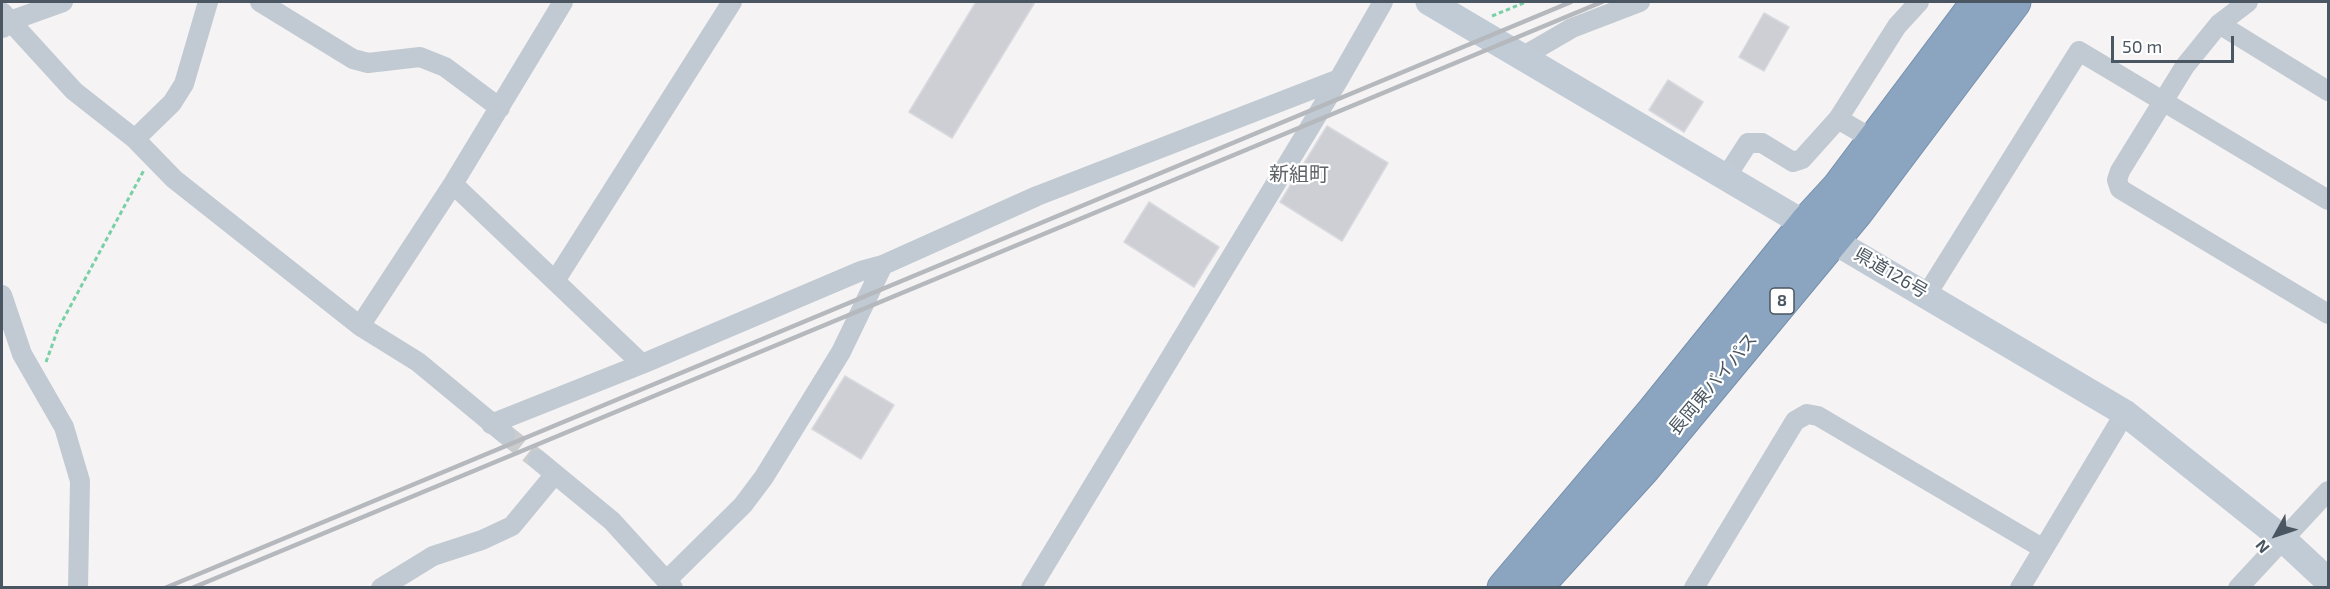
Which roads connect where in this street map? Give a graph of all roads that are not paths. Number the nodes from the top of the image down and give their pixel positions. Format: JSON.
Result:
{"nodes":[{"id":1,"x":63,"y":2,"type":"edge"},
{"id":2,"x":208,"y":2,"type":"edge"},
{"id":3,"x":260,"y":2,"type":"edge"},
{"id":4,"x":563,"y":2,"type":"edge"},
{"id":5,"x":730,"y":2,"type":"edge"},
{"id":6,"x":1383,"y":2,"type":"edge"},
{"id":7,"x":1429,"y":2,"type":"edge"},
{"id":8,"x":1640,"y":2,"type":"edge"},
{"id":9,"x":1919,"y":2,"type":"edge"},
{"id":10,"x":1978,"y":2,"type":"edge"},
{"id":11,"x":2013,"y":2,"type":"edge"},
{"id":12,"x":2248,"y":2,"type":"edge"},
{"id":13,"x":4,"y":21,"type":"edge"},
{"id":14,"x":2219,"y":24,"type":"junction"},
{"id":15,"x":1522,"y":57,"type":"junction"},
{"id":16,"x":1339,"y":79,"type":"junction"},
{"id":17,"x":2328,"y":91,"type":"edge"},
{"id":18,"x":2161,"y":102,"type":"junction"},
{"id":19,"x":500,"y":108,"type":"junction"},
{"id":20,"x":1838,"y":119,"type":"junction"},
{"id":21,"x":135,"y":139,"type":"junction"},
{"id":22,"x":1874,"y":140,"type":"junction"},
{"id":23,"x":1726,"y":177,"type":"junction"},
{"id":24,"x":453,"y":184,"type":"junction"},
{"id":25,"x":2328,"y":200,"type":"edge"},
{"id":26,"x":1820,"y":231,"type":"junction"},
{"id":27,"x":883,"y":265,"type":"junction"},
{"id":28,"x":555,"y":281,"type":"junction"},
{"id":29,"x":1927,"y":294,"type":"junction"},
{"id":30,"x":2,"y":295,"type":"edge"},
{"id":31,"x":2328,"y":314,"type":"edge"},
{"id":32,"x":360,"y":326,"type":"junction"},
{"id":33,"x":642,"y":364,"type":"junction"},
{"id":34,"x":2125,"y":413,"type":"junction"},
{"id":35,"x":538,"y":460,"type":"tunnel mouth"},
{"id":36,"x":555,"y":474,"type":"junction"},
{"id":37,"x":2328,"y":491,"type":"edge"},
{"id":38,"x":2283,"y":539,"type":"junction"},
{"id":39,"x":2042,"y":548,"type":"junction"},
{"id":40,"x":2328,"y":581,"type":"edge"},
{"id":41,"x":670,"y":584,"type":"edge"},
{"id":42,"x":78,"y":588,"type":"edge"},
{"id":43,"x":381,"y":588,"type":"edge"},
{"id":44,"x":1031,"y":588,"type":"edge"},
{"id":45,"x":1504,"y":588,"type":"edge"},
{"id":46,"x":1535,"y":588,"type":"edge"},
{"id":47,"x":1694,"y":588,"type":"edge"},
{"id":48,"x":2020,"y":588,"type":"edge"},
{"id":49,"x":2238,"y":588,"type":"edge"}],
"edges":[{"from":1,"to":13,"type":"street"},
{"from":2,"to":21,"type":"street"},
{"from":3,"to":19,"type":"street"},
{"from":4,"to":19,"type":"street"},
{"from":5,"to":28,"type":"street"},
{"from":6,"to":16,"type":"street"},
{"from":7,"to":15,"type":"main road","name":"県道126号"},
{"from":8,"to":15,"type":"street"},
{"from":9,"to":20,"type":"street"},
{"from":10,"to":22,"type":"highway","name":"長岡東バイパス","number":"8"},
{"from":11,"to":26,"type":"highway","name":"長岡東バイパス","number":"8"},
{"from":12,"to":14,"type":"street"},
{"from":13,"to":21,"type":"street"},
{"from":14,"to":17,"type":"street"},
{"from":14,"to":18,"type":"street"},
{"from":15,"to":23,"type":"main road","name":"県道126号"},
{"from":16,"to":27,"type":"street"},
{"from":16,"to":44,"type":"street"},
{"from":18,"to":25,"type":"street"},
{"from":18,"to":29,"type":"street"},
{"from":18,"to":31,"type":"street"},
{"from":19,"to":24,"type":"street"},
{"from":20,"to":22,"type":"street"},
{"from":20,"to":23,"type":"street"},
{"from":21,"to":32,"type":"street"},
{"from":22,"to":26,"type":"highway","name":"長岡東バイパス","number":"8"},
{"from":23,"to":26,"type":"main road","name":"県道126号"},
{"from":24,"to":28,"type":"street"},
{"from":24,"to":32,"type":"street"},
{"from":26,"to":29,"type":"main road","name":"県道126号"},
{"from":26,"to":45,"type":"highway","name":"長岡東バイパス","number":"8"},
{"from":26,"to":46,"type":"highway","name":"長岡東バイパス","number":"8"},
{"from":27,"to":33,"type":"street"},
{"from":27,"to":41,"type":"street"},
{"from":28,"to":33,"type":"street"},
{"from":29,"to":34,"type":"main road","name":"県道126号"},
{"from":30,"to":42,"type":"street"},
{"from":32,"to":33,"type":"street"},
{"from":34,"to":38,"type":"main road","name":"県道126号"},
{"from":34,"to":39,"type":"street"},
{"from":35,"to":36,"type":"street"},
{"from":36,"to":41,"type":"street"},
{"from":36,"to":43,"type":"street"},
{"from":37,"to":38,"type":"street"},
{"from":38,"to":40,"type":"main road","name":"県道126号"},
{"from":38,"to":49,"type":"street"},
{"from":39,"to":47,"type":"street"},
{"from":39,"to":48,"type":"street"}]}
